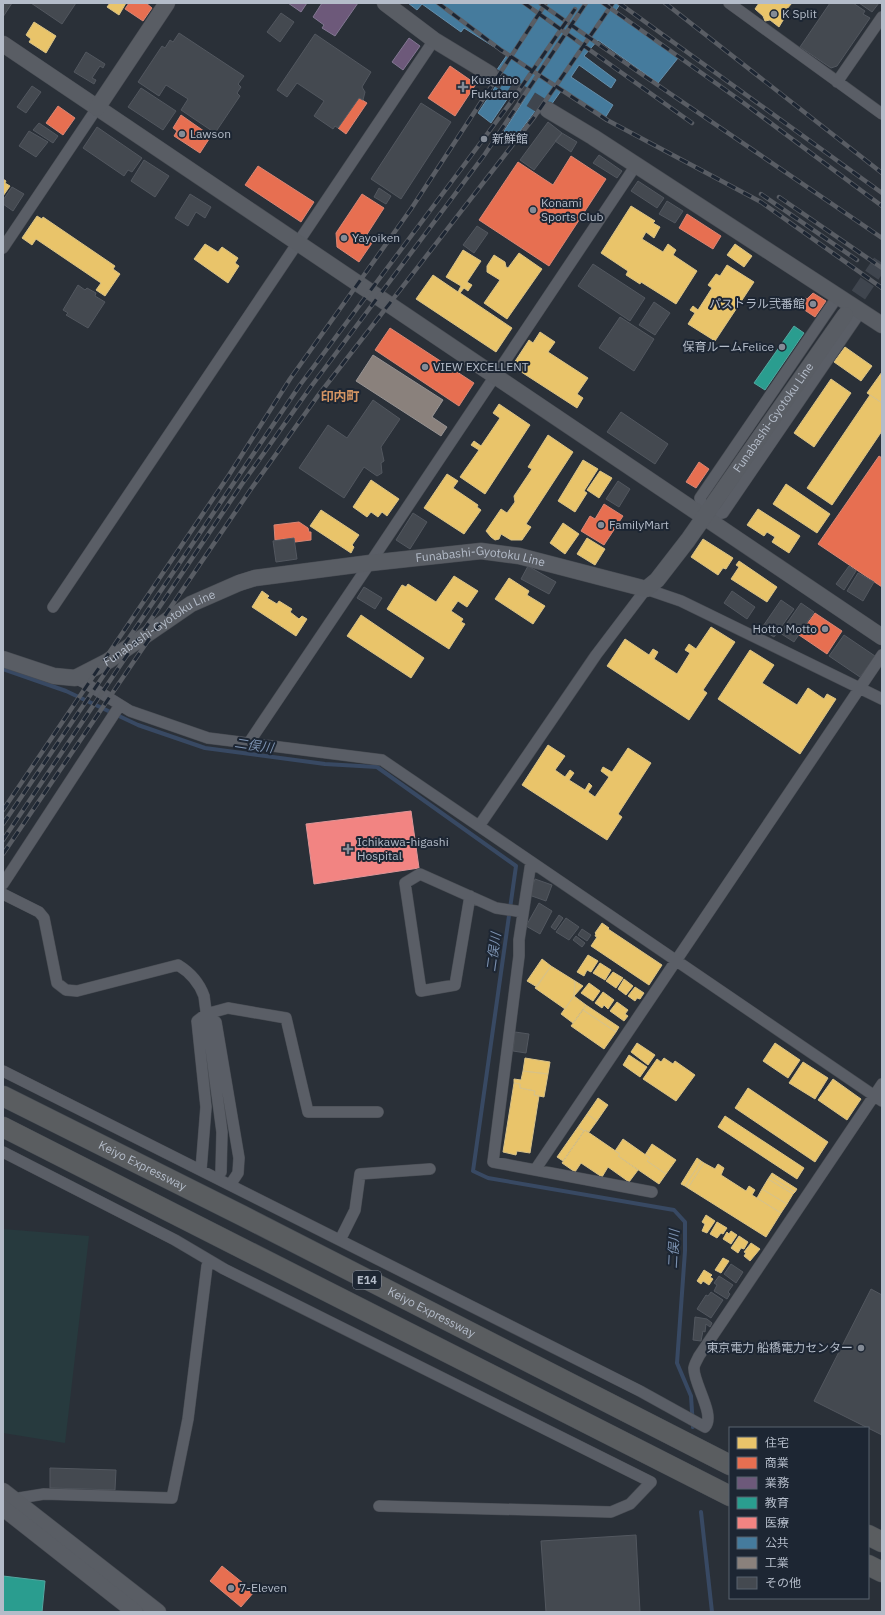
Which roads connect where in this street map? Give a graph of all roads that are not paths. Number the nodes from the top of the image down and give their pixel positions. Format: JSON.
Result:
{"nodes":[{"id":1,"x":168,"y":3,"type":"edge"},
{"id":2,"x":384,"y":3,"type":"edge"},
{"id":3,"x":729,"y":3,"type":"edge"},
{"id":4,"x":743,"y":7,"type":"edge"},
{"id":5,"x":882,"y":17,"type":"edge"},
{"id":6,"x":434,"y":40,"type":"junction"},
{"id":7,"x":3,"y":44,"type":"edge"},
{"id":8,"x":490,"y":74,"type":"tunnel mouth"},
{"id":9,"x":837,"y":82,"type":"junction"},
{"id":10,"x":97,"y":108,"type":"junction"},
{"id":11,"x":548,"y":110,"type":"tunnel mouth"},
{"id":12,"x":882,"y":114,"type":"edge"},
{"id":13,"x":636,"y":165,"type":"junction"},
{"id":14,"x":297,"y":244,"type":"junction"},
{"id":15,"x":3,"y":248,"type":"edge"},
{"id":16,"x":838,"y":296,"type":"junction"},
{"id":17,"x":861,"y":311,"type":"junction"},
{"id":18,"x":845,"y":315,"type":"tunnel mouth"},
{"id":19,"x":882,"y":325,"type":"edge"},
{"id":20,"x":494,"y":376,"type":"junction"},
{"id":21,"x":705,"y":517,"type":"junction"},
{"id":22,"x":370,"y":563,"type":"junction"},
{"id":23,"x":646,"y":589,"type":"junction"},
{"id":24,"x":53,"y":607,"type":"dead end"},
{"id":25,"x":882,"y":637,"type":"edge"},
{"id":26,"x":882,"y":655,"type":"edge"},
{"id":27,"x":3,"y":658,"type":"edge"},
{"id":28,"x":75,"y":678,"type":"junction"},
{"id":29,"x":860,"y":689,"type":"junction"},
{"id":30,"x":882,"y":699,"type":"edge"},
{"id":31,"x":120,"y":705,"type":"junction"},
{"id":32,"x":248,"y":744,"type":"junction"},
{"id":33,"x":479,"y":826,"type":"junction"},
{"id":34,"x":531,"y":862,"type":"junction"},
{"id":35,"x":3,"y":884,"type":"edge"},
{"id":36,"x":3,"y":894,"type":"edge"},
{"id":37,"x":470,"y":896,"type":"junction"},
{"id":38,"x":523,"y":912,"type":"junction"},
{"id":39,"x":677,"y":961,"type":"junction"},
{"id":40,"x":206,"y":1014,"type":"junction"},
{"id":41,"x":3,"y":1071,"type":"edge"},
{"id":42,"x":882,"y":1084,"type":"edge"},
{"id":43,"x":3,"y":1096,"type":"edge"},
{"id":44,"x":878,"y":1098,"type":"edge"},
{"id":45,"x":378,"y":1112,"type":"dead end"},
{"id":46,"x":3,"y":1127,"type":"edge"},
{"id":47,"x":3,"y":1152,"type":"edge"},
{"id":48,"x":430,"y":1169,"type":"dead end"},
{"id":49,"x":200,"y":1170,"type":"junction"},
{"id":50,"x":535,"y":1170,"type":"junction"},
{"id":51,"x":221,"y":1172,"type":"dead end"},
{"id":52,"x":230,"y":1185,"type":"junction"},
{"id":53,"x":652,"y":1192,"type":"dead end"},
{"id":54,"x":340,"y":1240,"type":"junction"},
{"id":55,"x":207,"y":1266,"type":"dead end"},
{"id":56,"x":729,"y":1464,"type":"edge"},
{"id":57,"x":729,"y":1495,"type":"edge"},
{"id":58,"x":6,"y":1502,"type":"edge"},
{"id":59,"x":379,"y":1506,"type":"dead end"},
{"id":60,"x":869,"y":1536,"type":"edge"},
{"id":61,"x":882,"y":1542,"type":"edge"},
{"id":62,"x":869,"y":1566,"type":"edge"},
{"id":63,"x":882,"y":1572,"type":"edge"},
{"id":64,"x":135,"y":1612,"type":"edge"},
{"id":65,"x":158,"y":1612,"type":"edge"}],
"edges":[{"from":1,"to":10,"type":"street"},
{"from":2,"to":6,"type":"street"},
{"from":3,"to":4,"type":"street"},
{"from":4,"to":9,"type":"street"},
{"from":5,"to":9,"type":"street"},
{"from":6,"to":8,"type":"street"},
{"from":6,"to":14,"type":"street"},
{"from":7,"to":10,"type":"street"},
{"from":9,"to":12,"type":"street"},
{"from":10,"to":14,"type":"street"},
{"from":10,"to":15,"type":"street"},
{"from":11,"to":13,"type":"street"},
{"from":13,"to":16,"type":"street"},
{"from":13,"to":20,"type":"street"},
{"from":14,"to":20,"type":"street"},
{"from":14,"to":24,"type":"street"},
{"from":16,"to":17,"type":"street"},
{"from":16,"to":21,"type":"street"},
{"from":17,"to":19,"type":"street"},
{"from":17,"to":21,"type":"street"},
{"from":18,"to":21,"type":"street","name":"Funabashi-Gyotoku Line"},
{"from":20,"to":21,"type":"street"},
{"from":20,"to":22,"type":"street"},
{"from":21,"to":23,"type":"street","name":"Funabashi-Gyotoku Line"},
{"from":21,"to":25,"type":"street"},
{"from":22,"to":23,"type":"street","name":"Funabashi-Gyotoku Line"},
{"from":22,"to":28,"type":"street","name":"Funabashi-Gyotoku Line"},
{"from":22,"to":32,"type":"street"},
{"from":23,"to":29,"type":"street"},
{"from":23,"to":33,"type":"street"},
{"from":26,"to":29,"type":"street"},
{"from":27,"to":28,"type":"street"},
{"from":28,"to":31,"type":"street"},
{"from":29,"to":30,"type":"street"},
{"from":29,"to":39,"type":"street"},
{"from":31,"to":32,"type":"street"},
{"from":31,"to":35,"type":"street"},
{"from":32,"to":33,"type":"street"},
{"from":33,"to":34,"type":"street"},
{"from":34,"to":38,"type":"street"},
{"from":34,"to":39,"type":"street"},
{"from":36,"to":40,"type":"street"},
{"from":37,"to":37,"type":"street"},
{"from":37,"to":38,"type":"street"},
{"from":38,"to":50,"type":"street"},
{"from":39,"to":44,"type":"street"},
{"from":39,"to":50,"type":"street"},
{"from":40,"to":45,"type":"street"},
{"from":40,"to":49,"type":"street"},
{"from":40,"to":51,"type":"street"},
{"from":40,"to":52,"type":"street"},
{"from":41,"to":49,"type":"street"},
{"from":42,"to":44,"type":"street"},
{"from":43,"to":56,"type":"highway","name":"Keiyo Expressway","number":"E14"},
{"from":44,"to":54,"type":"street"},
{"from":46,"to":57,"type":"highway","number":"E14"},
{"from":47,"to":59,"type":"street"},
{"from":48,"to":54,"type":"street"},
{"from":49,"to":52,"type":"street"},
{"from":50,"to":53,"type":"street"},
{"from":52,"to":54,"type":"street"},
{"from":55,"to":58,"type":"street"},
{"from":58,"to":64,"type":"street"},
{"from":58,"to":65,"type":"street"},
{"from":60,"to":61,"type":"highway"},
{"from":62,"to":63,"type":"highway"}]}
